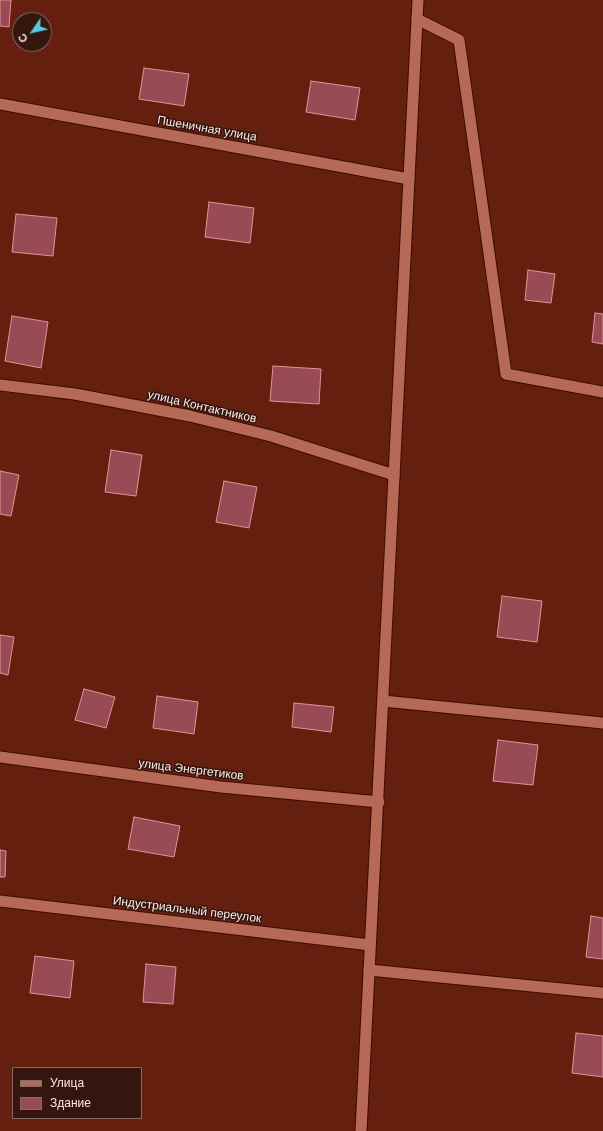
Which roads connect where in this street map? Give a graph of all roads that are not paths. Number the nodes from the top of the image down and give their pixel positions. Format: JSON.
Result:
{"nodes":[{"id":1,"x":418,"y":0,"type":"edge"},
{"id":2,"x":417,"y":19,"type":"junction"},
{"id":3,"x":0,"y":104,"type":"edge"},
{"id":4,"x":409,"y":179,"type":"junction"},
{"id":5,"x":0,"y":385,"type":"edge"},
{"id":6,"x":603,"y":392,"type":"edge"},
{"id":7,"x":394,"y":475,"type":"junction"},
{"id":8,"x":384,"y":701,"type":"junction"},
{"id":9,"x":603,"y":723,"type":"edge"},
{"id":10,"x":0,"y":756,"type":"edge"},
{"id":11,"x":379,"y":802,"type":"junction"},
{"id":12,"x":0,"y":901,"type":"edge"},
{"id":13,"x":370,"y":945,"type":"junction"},
{"id":14,"x":369,"y":970,"type":"junction"},
{"id":15,"x":603,"y":993,"type":"edge"},
{"id":16,"x":361,"y":1131,"type":"edge"}],
"edges":[{"from":1,"to":2,"type":"street"},
{"from":2,"to":4,"type":"street"},
{"from":2,"to":6,"type":"street"},
{"from":3,"to":4,"type":"street","name":"Пшеничная улица"},
{"from":4,"to":7,"type":"street"},
{"from":5,"to":7,"type":"street","name":"улица Контактников"},
{"from":7,"to":8,"type":"street"},
{"from":8,"to":9,"type":"street"},
{"from":8,"to":11,"type":"street"},
{"from":10,"to":11,"type":"street","name":"улица Энергетиков"},
{"from":11,"to":13,"type":"street"},
{"from":12,"to":13,"type":"street","name":"Индустриальный переулок"},
{"from":13,"to":14,"type":"street"},
{"from":14,"to":15,"type":"street"},
{"from":14,"to":16,"type":"street"}]}
